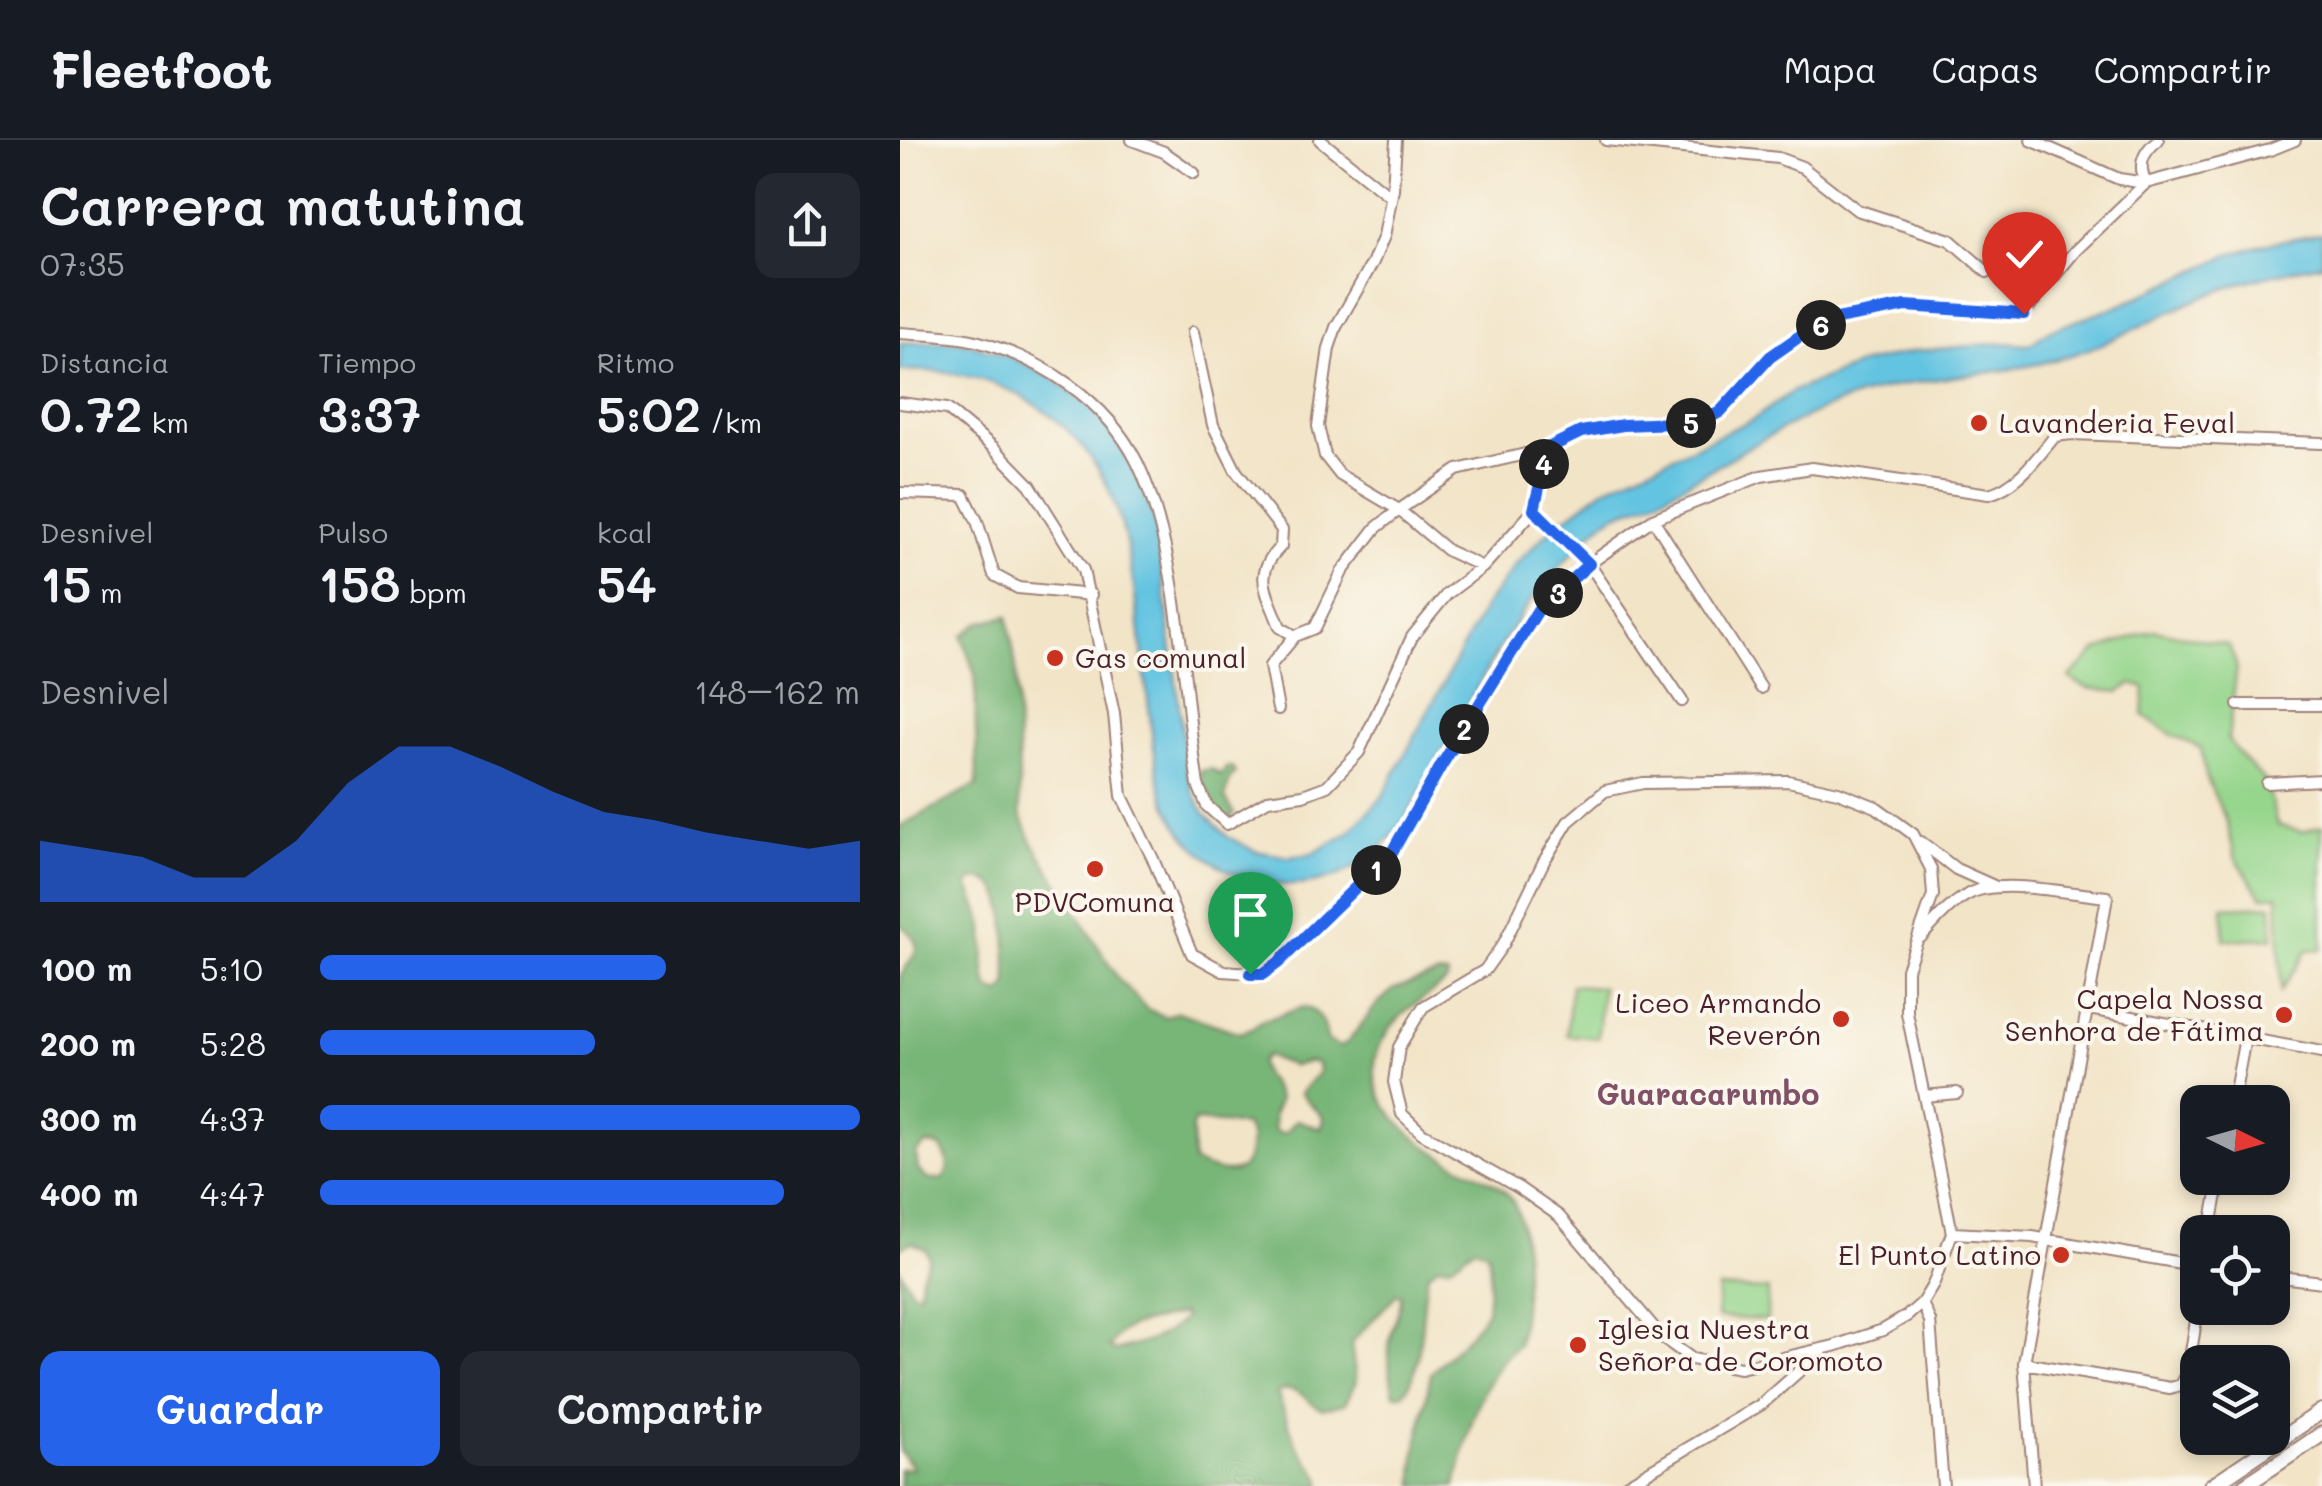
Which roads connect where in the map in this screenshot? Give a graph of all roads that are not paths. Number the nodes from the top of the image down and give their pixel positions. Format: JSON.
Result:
{"nodes":[{"id":1,"x":1132,"y":140,"type":"edge"},
{"id":2,"x":1320,"y":140,"type":"edge"},
{"id":3,"x":1396,"y":140,"type":"edge"},
{"id":4,"x":1606,"y":140,"type":"edge"},
{"id":5,"x":2031,"y":140,"type":"edge"},
{"id":6,"x":2158,"y":140,"type":"edge"},
{"id":7,"x":2294,"y":140,"type":"edge"},
{"id":8,"x":1194,"y":172,"type":"dead end"},
{"id":9,"x":2146,"y":184,"type":"junction"},
{"id":10,"x":1391,"y":198,"type":"junction"},
{"id":11,"x":1987,"y":272,"type":"dead end"},
{"id":12,"x":1192,"y":332,"type":"dead end"},
{"id":13,"x":900,"y":333,"type":"edge"},
{"id":14,"x":900,"y":403,"type":"edge"},
{"id":15,"x":2322,"y":444,"type":"edge"},
{"id":16,"x":1544,"y":450,"type":"junction"},
{"id":17,"x":900,"y":494,"type":"edge"},
{"id":18,"x":1399,"y":510,"type":"junction"},
{"id":19,"x":1537,"y":511,"type":"junction"},
{"id":20,"x":1653,"y":520,"type":"junction"},
{"id":21,"x":1589,"y":564,"type":"junction"},
{"id":22,"x":1483,"y":567,"type":"junction"},
{"id":23,"x":1090,"y":594,"type":"junction"},
{"id":24,"x":1295,"y":636,"type":"junction"},
{"id":25,"x":1761,"y":688,"type":"dead end"},
{"id":26,"x":1682,"y":701,"type":"dead end"},
{"id":27,"x":2238,"y":705,"type":"dead end"},
{"id":28,"x":2322,"y":705,"type":"edge"},
{"id":29,"x":1278,"y":709,"type":"dead end"},
{"id":30,"x":2322,"y":780,"type":"edge"},
{"id":31,"x":2267,"y":782,"type":"dead end"},
{"id":32,"x":1912,"y":834,"type":"junction"},
{"id":33,"x":1996,"y":887,"type":"junction"},
{"id":34,"x":1919,"y":939,"type":"junction"},
{"id":35,"x":2088,"y":1009,"type":"junction"},
{"id":36,"x":2245,"y":1038,"type":"junction"},
{"id":37,"x":2322,"y":1052,"type":"edge"},
{"id":38,"x":2237,"y":1085,"type":"edge"},
{"id":39,"x":1957,"y":1093,"type":"dead end"},
{"id":40,"x":1924,"y":1096,"type":"junction"},
{"id":41,"x":1952,"y":1234,"type":"junction"},
{"id":42,"x":2048,"y":1240,"type":"junction"},
{"id":43,"x":2180,"y":1263,"type":"edge"},
{"id":44,"x":2290,"y":1278,"type":"edge"},
{"id":45,"x":2322,"y":1282,"type":"edge"},
{"id":46,"x":1922,"y":1304,"type":"junction"},
{"id":47,"x":2195,"y":1325,"type":"edge"},
{"id":48,"x":1823,"y":1349,"type":"junction"},
{"id":49,"x":2024,"y":1363,"type":"junction"},
{"id":50,"x":2322,"y":1411,"type":"edge"},
{"id":51,"x":2322,"y":1434,"type":"edge"},
{"id":52,"x":1624,"y":1486,"type":"edge"},
{"id":53,"x":1943,"y":1486,"type":"edge"},
{"id":54,"x":2034,"y":1486,"type":"edge"},
{"id":55,"x":2211,"y":1486,"type":"edge"},
{"id":56,"x":2244,"y":1486,"type":"edge"}],
"edges":[{"from":1,"to":8,"type":"street"},
{"from":2,"to":10,"type":"street"},
{"from":3,"to":10,"type":"street"},
{"from":4,"to":11,"type":"street"},
{"from":5,"to":9,"type":"street"},
{"from":6,"to":9,"type":"street"},
{"from":7,"to":9,"type":"street"},
{"from":9,"to":16,"type":"street"},
{"from":10,"to":18,"type":"street"},
{"from":12,"to":24,"type":"street"},
{"from":13,"to":22,"type":"street"},
{"from":14,"to":23,"type":"street"},
{"from":15,"to":20,"type":"street"},
{"from":16,"to":18,"type":"street"},
{"from":16,"to":19,"type":"street"},
{"from":17,"to":23,"type":"street"},
{"from":18,"to":22,"type":"street"},
{"from":18,"to":24,"type":"street"},
{"from":19,"to":21,"type":"street"},
{"from":19,"to":22,"type":"street"},
{"from":20,"to":21,"type":"street"},
{"from":20,"to":25,"type":"street"},
{"from":21,"to":23,"type":"street"},
{"from":21,"to":26,"type":"street"},
{"from":24,"to":29,"type":"street"},
{"from":27,"to":28,"type":"street"},
{"from":30,"to":31,"type":"street"},
{"from":32,"to":33,"type":"street"},
{"from":32,"to":34,"type":"street"},
{"from":32,"to":48,"type":"street"},
{"from":33,"to":34,"type":"street"},
{"from":33,"to":35,"type":"street"},
{"from":34,"to":40,"type":"street"},
{"from":35,"to":36,"type":"street"},
{"from":35,"to":42,"type":"street"},
{"from":36,"to":37,"type":"street"},
{"from":36,"to":38,"type":"street"},
{"from":39,"to":40,"type":"street"},
{"from":40,"to":41,"type":"street"},
{"from":41,"to":42,"type":"street"},
{"from":41,"to":46,"type":"street"},
{"from":42,"to":43,"type":"street"},
{"from":42,"to":49,"type":"street"},
{"from":44,"to":45,"type":"street"},
{"from":46,"to":48,"type":"street"},
{"from":46,"to":53,"type":"street"},
{"from":47,"to":49,"type":"street"},
{"from":48,"to":52,"type":"street"},
{"from":49,"to":54,"type":"street"},
{"from":50,"to":55,"type":"main road"},
{"from":51,"to":56,"type":"main road"}]}
